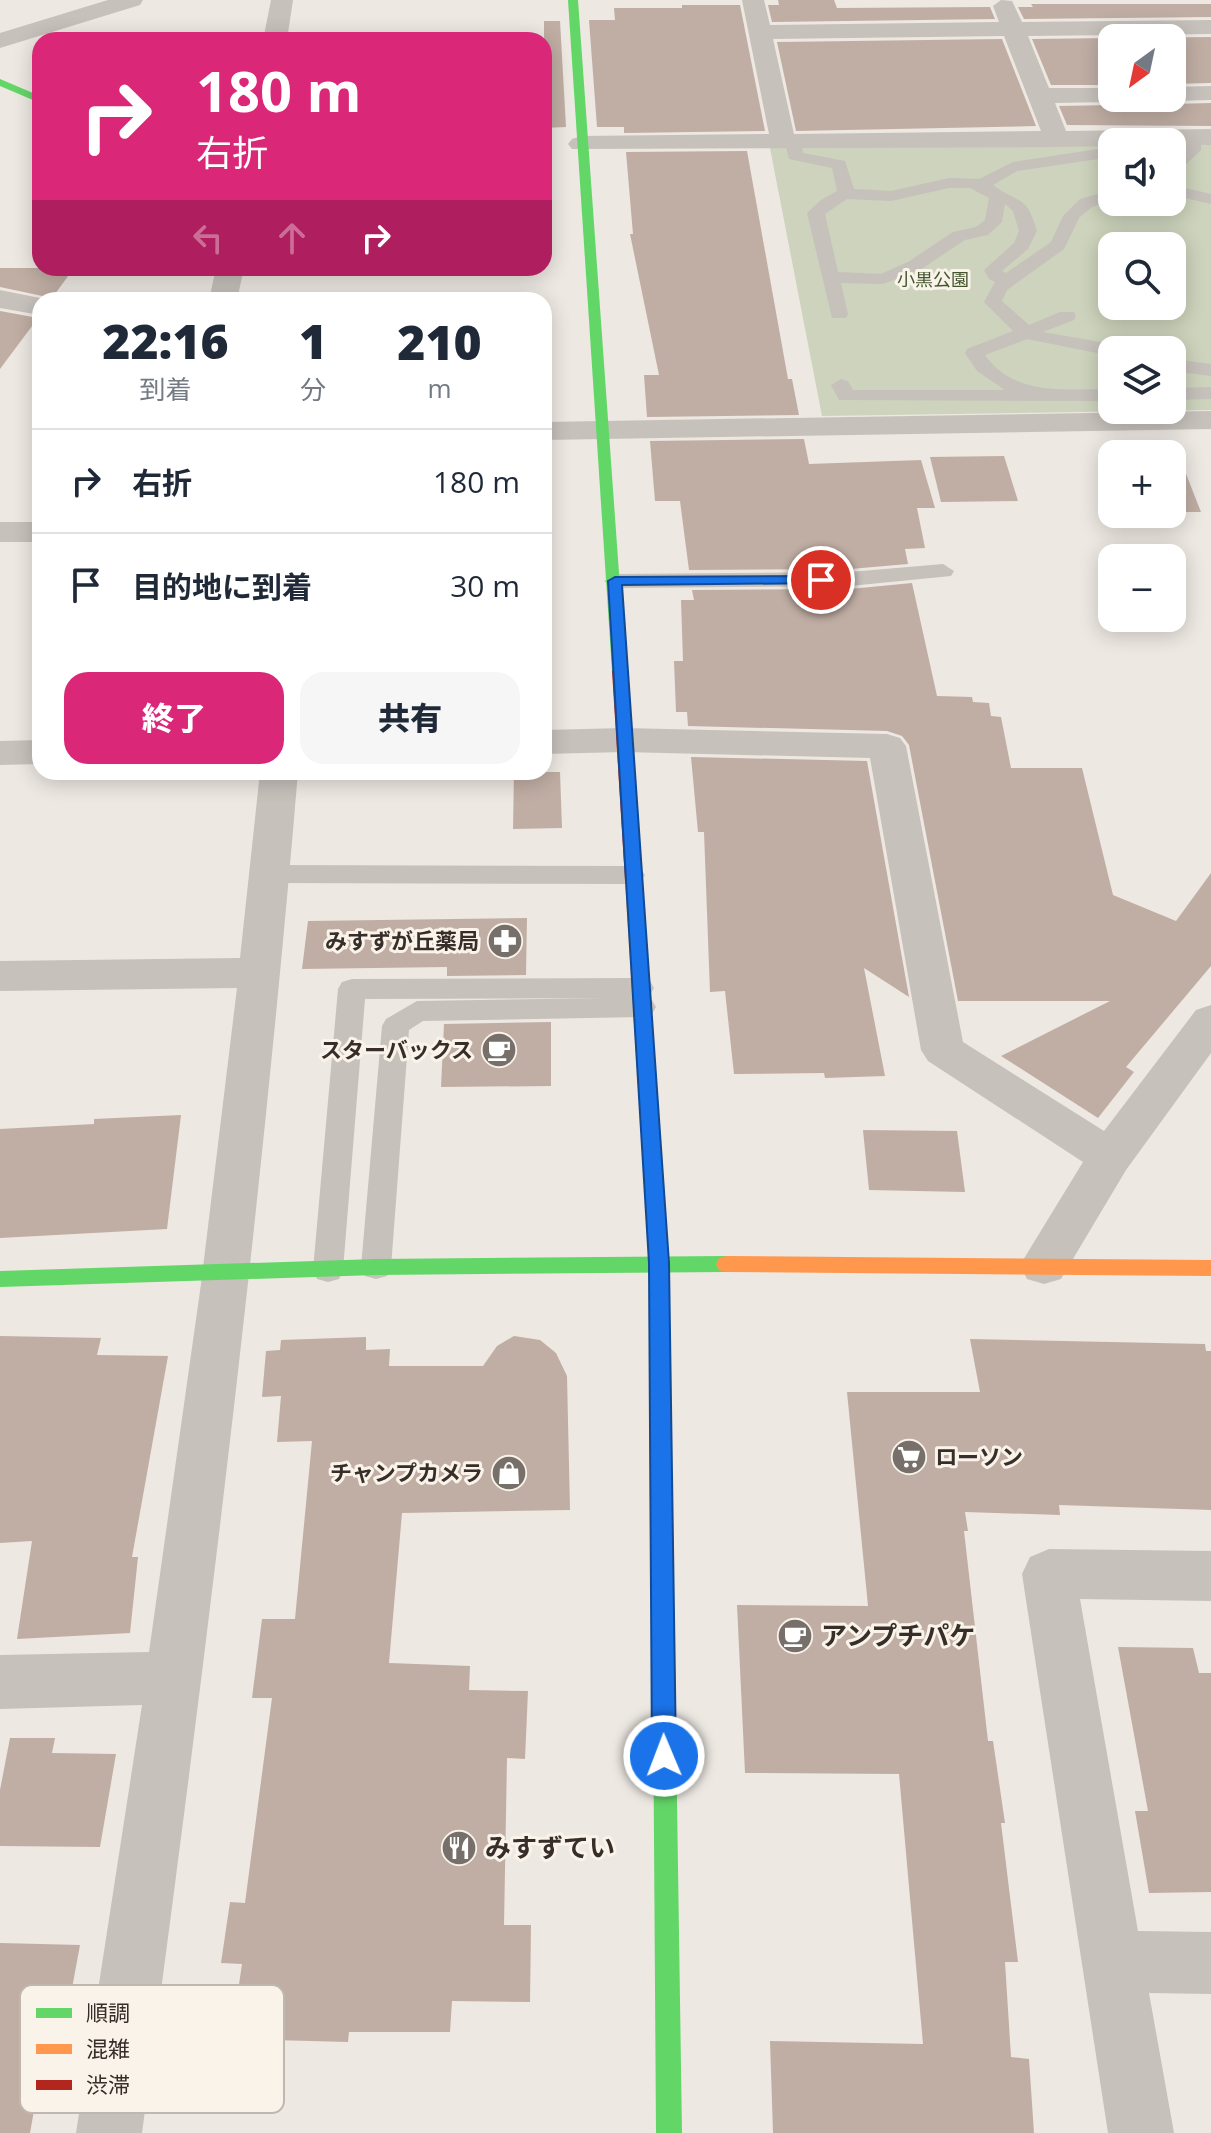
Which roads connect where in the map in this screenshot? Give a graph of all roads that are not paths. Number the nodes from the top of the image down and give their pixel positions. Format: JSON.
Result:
{"nodes":[{"id":1,"x":130,"y":0,"type":"edge"},
{"id":2,"x":282,"y":0,"type":"edge"},
{"id":3,"x":573,"y":0,"type":"edge"},
{"id":4,"x":753,"y":0,"type":"edge"},
{"id":5,"x":1001,"y":0,"type":"edge"},
{"id":6,"x":120,"y":27,"type":"dead end"},
{"id":7,"x":1211,"y":27,"type":"edge"},
{"id":8,"x":1013,"y":29,"type":"junction"},
{"id":9,"x":276,"y":32,"type":"edge"},
{"id":10,"x":760,"y":32,"type":"junction"},
{"id":11,"x":0,"y":41,"type":"edge"},
{"id":12,"x":0,"y":82,"type":"edge"},
{"id":13,"x":1211,"y":93,"type":"edge"},
{"id":14,"x":1186,"y":94,"type":"edge"},
{"id":15,"x":1098,"y":95,"type":"edge"},
{"id":16,"x":32,"y":96,"type":"edge"},
{"id":17,"x":1039,"y":96,"type":"junction"},
{"id":18,"x":1211,"y":137,"type":"edge"},
{"id":19,"x":1057,"y":139,"type":"junction"},
{"id":20,"x":788,"y":142,"type":"junction"},
{"id":21,"x":569,"y":144,"type":"junction"},
{"id":22,"x":1186,"y":147,"type":"edge"},
{"id":23,"x":1098,"y":154,"type":"edge"},
{"id":24,"x":1186,"y":155,"type":"edge"},
{"id":25,"x":981,"y":185,"type":"junction"},
{"id":26,"x":846,"y":192,"type":"junction"},
{"id":27,"x":1186,"y":193,"type":"edge"},
{"id":28,"x":998,"y":196,"type":"junction"},
{"id":29,"x":1098,"y":199,"type":"edge"},
{"id":30,"x":1211,"y":199,"type":"edge"},
{"id":31,"x":831,"y":277,"type":"junction"},
{"id":32,"x":1008,"y":281,"type":"junction"},
{"id":33,"x":0,"y":299,"type":"edge"},
{"id":34,"x":32,"y":305,"type":"edge"},
{"id":35,"x":839,"y":314,"type":"dead end"},
{"id":36,"x":1067,"y":316,"type":"dead end"},
{"id":37,"x":1028,"y":332,"type":"junction"},
{"id":38,"x":1098,"y":348,"type":"edge"},
{"id":39,"x":1186,"y":367,"type":"edge"},
{"id":40,"x":1211,"y":370,"type":"edge"},
{"id":41,"x":841,"y":385,"type":"dead end"},
{"id":42,"x":1211,"y":393,"type":"edge"},
{"id":43,"x":1186,"y":394,"type":"edge"},
{"id":44,"x":1098,"y":395,"type":"edge"},
{"id":45,"x":1038,"y":397,"type":"junction"},
{"id":46,"x":961,"y":402,"type":"junction"},
{"id":47,"x":1211,"y":420,"type":"edge"},
{"id":48,"x":600,"y":430,"type":"junction"},
{"id":49,"x":552,"y":431,"type":"edge"},
{"id":50,"x":0,"y":532,"type":"edge"},
{"id":51,"x":32,"y":532,"type":"edge"},
{"id":52,"x":943,"y":571,"type":"dead end"},
{"id":53,"x":615,"y":581,"type":"junction"},
{"id":54,"x":624,"y":740,"type":"junction"},
{"id":55,"x":552,"y":742,"type":"edge"},
{"id":56,"x":32,"y":752,"type":"edge"},
{"id":57,"x":0,"y":753,"type":"edge"},
{"id":58,"x":278,"y":780,"type":"edge"},
{"id":59,"x":270,"y":874,"type":"junction"},
{"id":60,"x":632,"y":875,"type":"junction"},
{"id":61,"x":262,"y":973,"type":"junction"},
{"id":62,"x":0,"y":976,"type":"edge"},
{"id":63,"x":641,"y":998,"type":"junction"},
{"id":64,"x":1211,"y":1021,"type":"edge"},
{"id":65,"x":1110,"y":1157,"type":"junction"},
{"id":66,"x":659,"y":1263,"type":"junction"},
{"id":67,"x":1044,"y":1265,"type":"junction"},
{"id":68,"x":376,"y":1267,"type":"junction"},
{"id":69,"x":1211,"y":1268,"type":"edge"},
{"id":70,"x":328,"y":1270,"type":"junction"},
{"id":71,"x":226,"y":1272,"type":"junction"},
{"id":72,"x":0,"y":1279,"type":"edge"},
{"id":73,"x":1211,"y":1576,"type":"edge"},
{"id":74,"x":175,"y":1678,"type":"junction"},
{"id":75,"x":0,"y":1682,"type":"edge"},
{"id":76,"x":1113,"y":1962,"type":"junction"},
{"id":77,"x":1211,"y":1963,"type":"edge"},
{"id":78,"x":130,"y":1985,"type":"edge"},
{"id":79,"x":112,"y":2113,"type":"edge"},
{"id":80,"x":109,"y":2133,"type":"edge"},
{"id":81,"x":669,"y":2133,"type":"edge"},
{"id":82,"x":1141,"y":2133,"type":"edge"}],
"edges":[{"from":1,"to":6,"type":"street"},
{"from":1,"to":11,"type":"street"},
{"from":2,"to":9,"type":"street"},
{"from":3,"to":21,"type":"street"},
{"from":4,"to":10,"type":"street"},
{"from":5,"to":8,"type":"street"},
{"from":7,"to":8,"type":"street"},
{"from":8,"to":10,"type":"street"},
{"from":8,"to":17,"type":"street"},
{"from":10,"to":20,"type":"street"},
{"from":12,"to":16,"type":"street"},
{"from":13,"to":14,"type":"street"},
{"from":15,"to":17,"type":"street"},
{"from":17,"to":19,"type":"street"},
{"from":18,"to":19,"type":"street"},
{"from":19,"to":20,"type":"street"},
{"from":20,"to":21,"type":"street"},
{"from":20,"to":26,"type":"lane"},
{"from":21,"to":48,"type":"street"},
{"from":22,"to":24,"type":"lane"},
{"from":23,"to":25,"type":"lane"},
{"from":25,"to":26,"type":"lane"},
{"from":25,"to":28,"type":"lane"},
{"from":26,"to":31,"type":"lane"},
{"from":27,"to":30,"type":"lane"},
{"from":28,"to":31,"type":"lane"},
{"from":28,"to":32,"type":"lane"},
{"from":29,"to":32,"type":"lane"},
{"from":31,"to":35,"type":"lane"},
{"from":32,"to":37,"type":"lane"},
{"from":33,"to":34,"type":"street"},
{"from":36,"to":37,"type":"lane"},
{"from":37,"to":38,"type":"lane"},
{"from":37,"to":45,"type":"lane"},
{"from":39,"to":40,"type":"lane"},
{"from":41,"to":46,"type":"lane"},
{"from":42,"to":43,"type":"lane"},
{"from":44,"to":45,"type":"lane"},
{"from":45,"to":46,"type":"lane"},
{"from":46,"to":47,"type":"street"},
{"from":46,"to":48,"type":"street"},
{"from":48,"to":49,"type":"street"},
{"from":48,"to":53,"type":"street"},
{"from":50,"to":51,"type":"street"},
{"from":52,"to":53,"type":"lane"},
{"from":53,"to":54,"type":"street"},
{"from":54,"to":55,"type":"street"},
{"from":54,"to":60,"type":"street"},
{"from":54,"to":65,"type":"street"},
{"from":56,"to":57,"type":"street"},
{"from":58,"to":59,"type":"street"},
{"from":59,"to":60,"type":"lane"},
{"from":59,"to":61,"type":"street"},
{"from":60,"to":63,"type":"street"},
{"from":61,"to":62,"type":"street"},
{"from":61,"to":71,"type":"street"},
{"from":63,"to":66,"type":"street"},
{"from":63,"to":68,"type":"lane"},
{"from":63,"to":70,"type":"lane"},
{"from":64,"to":65,"type":"street"},
{"from":65,"to":67,"type":"street"},
{"from":66,"to":67,"type":"street"},
{"from":66,"to":68,"type":"street"},
{"from":66,"to":81,"type":"street"},
{"from":67,"to":69,"type":"street"},
{"from":68,"to":70,"type":"street"},
{"from":70,"to":71,"type":"street"},
{"from":71,"to":72,"type":"street"},
{"from":71,"to":74,"type":"street"},
{"from":73,"to":76,"type":"street"},
{"from":74,"to":75,"type":"street"},
{"from":74,"to":78,"type":"street"},
{"from":76,"to":77,"type":"street"},
{"from":76,"to":82,"type":"street"},
{"from":79,"to":80,"type":"street"}]}
